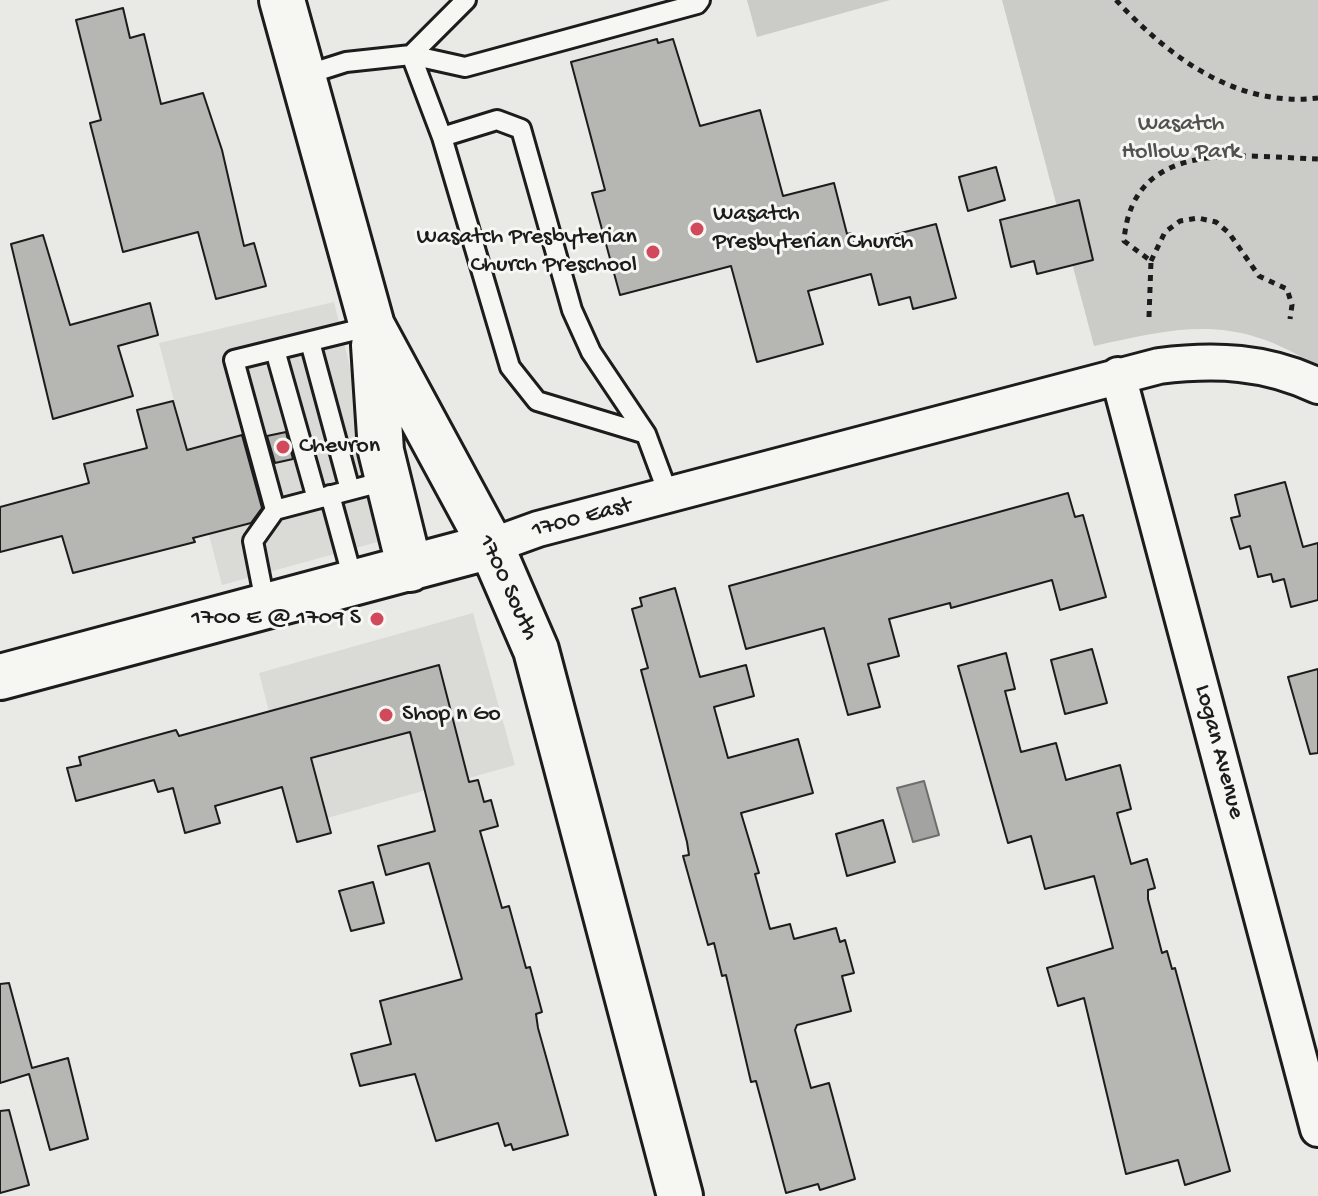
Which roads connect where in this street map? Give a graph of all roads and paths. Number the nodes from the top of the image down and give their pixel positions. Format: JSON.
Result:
{"nodes":[{"id":1,"x":282,"y":0,"type":"edge"},
{"id":2,"x":466,"y":0,"type":"edge"},
{"id":3,"x":700,"y":0,"type":"edge"},
{"id":4,"x":1116,"y":0,"type":"edge"},
{"id":5,"x":411,"y":55,"type":"junction"},
{"id":6,"x":302,"y":76,"type":"junction"},
{"id":7,"x":1318,"y":98,"type":"edge"},
{"id":8,"x":442,"y":137,"type":"junction"},
{"id":9,"x":1318,"y":159,"type":"edge"},
{"id":10,"x":1151,"y":261,"type":"junction"},
{"id":11,"x":1149,"y":317,"type":"dead end"},
{"id":12,"x":1290,"y":319,"type":"dead end"},
{"id":13,"x":372,"y":326,"type":"junction"},
{"id":14,"x":310,"y":342,"type":"junction"},
{"id":15,"x":275,"y":350,"type":"junction"},
{"id":16,"x":1118,"y":375,"type":"junction"},
{"id":17,"x":1318,"y":386,"type":"edge"},
{"id":18,"x":646,"y":434,"type":"junction"},
{"id":19,"x":369,"y":485,"type":"junction"},
{"id":20,"x":669,"y":496,"type":"junction"},
{"id":21,"x":324,"y":497,"type":"junction"},
{"id":22,"x":275,"y":510,"type":"junction"},
{"id":23,"x":491,"y":546,"type":"junction"},
{"id":24,"x":410,"y":569,"type":"junction"},
{"id":25,"x":354,"y":583,"type":"junction"},
{"id":26,"x":266,"y":607,"type":"junction"},
{"id":27,"x":0,"y":677,"type":"edge"},
{"id":28,"x":1318,"y":1129,"type":"edge"},
{"id":29,"x":680,"y":1196,"type":"edge"}],
"edges":[{"from":1,"to":6,"type":"street","name":"1700 South"},
{"from":2,"to":5,"type":"lane"},
{"from":3,"to":5,"type":"lane"},
{"from":4,"to":7,"type":"path"},
{"from":5,"to":6,"type":"lane"},
{"from":5,"to":8,"type":"lane"},
{"from":6,"to":13,"type":"street","name":"1700 South"},
{"from":8,"to":18,"type":"lane"},
{"from":8,"to":18,"type":"lane"},
{"from":9,"to":10,"type":"path"},
{"from":10,"to":11,"type":"path"},
{"from":10,"to":12,"type":"path"},
{"from":13,"to":14,"type":"lane"},
{"from":13,"to":19,"type":"street"},
{"from":13,"to":23,"type":"street","name":"1700 South"},
{"from":14,"to":15,"type":"lane"},
{"from":14,"to":19,"type":"lane"},
{"from":15,"to":21,"type":"lane"},
{"from":15,"to":22,"type":"lane"},
{"from":16,"to":17,"type":"street","name":"1700 East"},
{"from":16,"to":20,"type":"street","name":"1700 East"},
{"from":16,"to":28,"type":"street","name":"Logan Avenue"},
{"from":18,"to":20,"type":"lane"},
{"from":19,"to":21,"type":"lane"},
{"from":19,"to":24,"type":"street"},
{"from":20,"to":23,"type":"street","name":"1700 East"},
{"from":21,"to":22,"type":"lane"},
{"from":21,"to":25,"type":"lane"},
{"from":22,"to":26,"type":"lane"},
{"from":23,"to":24,"type":"street","name":"1700 East"},
{"from":23,"to":29,"type":"street","name":"1700 South"},
{"from":24,"to":25,"type":"street","name":"1700 East"},
{"from":25,"to":26,"type":"street","name":"1700 East"},
{"from":26,"to":27,"type":"street","name":"1700 East"}]}
